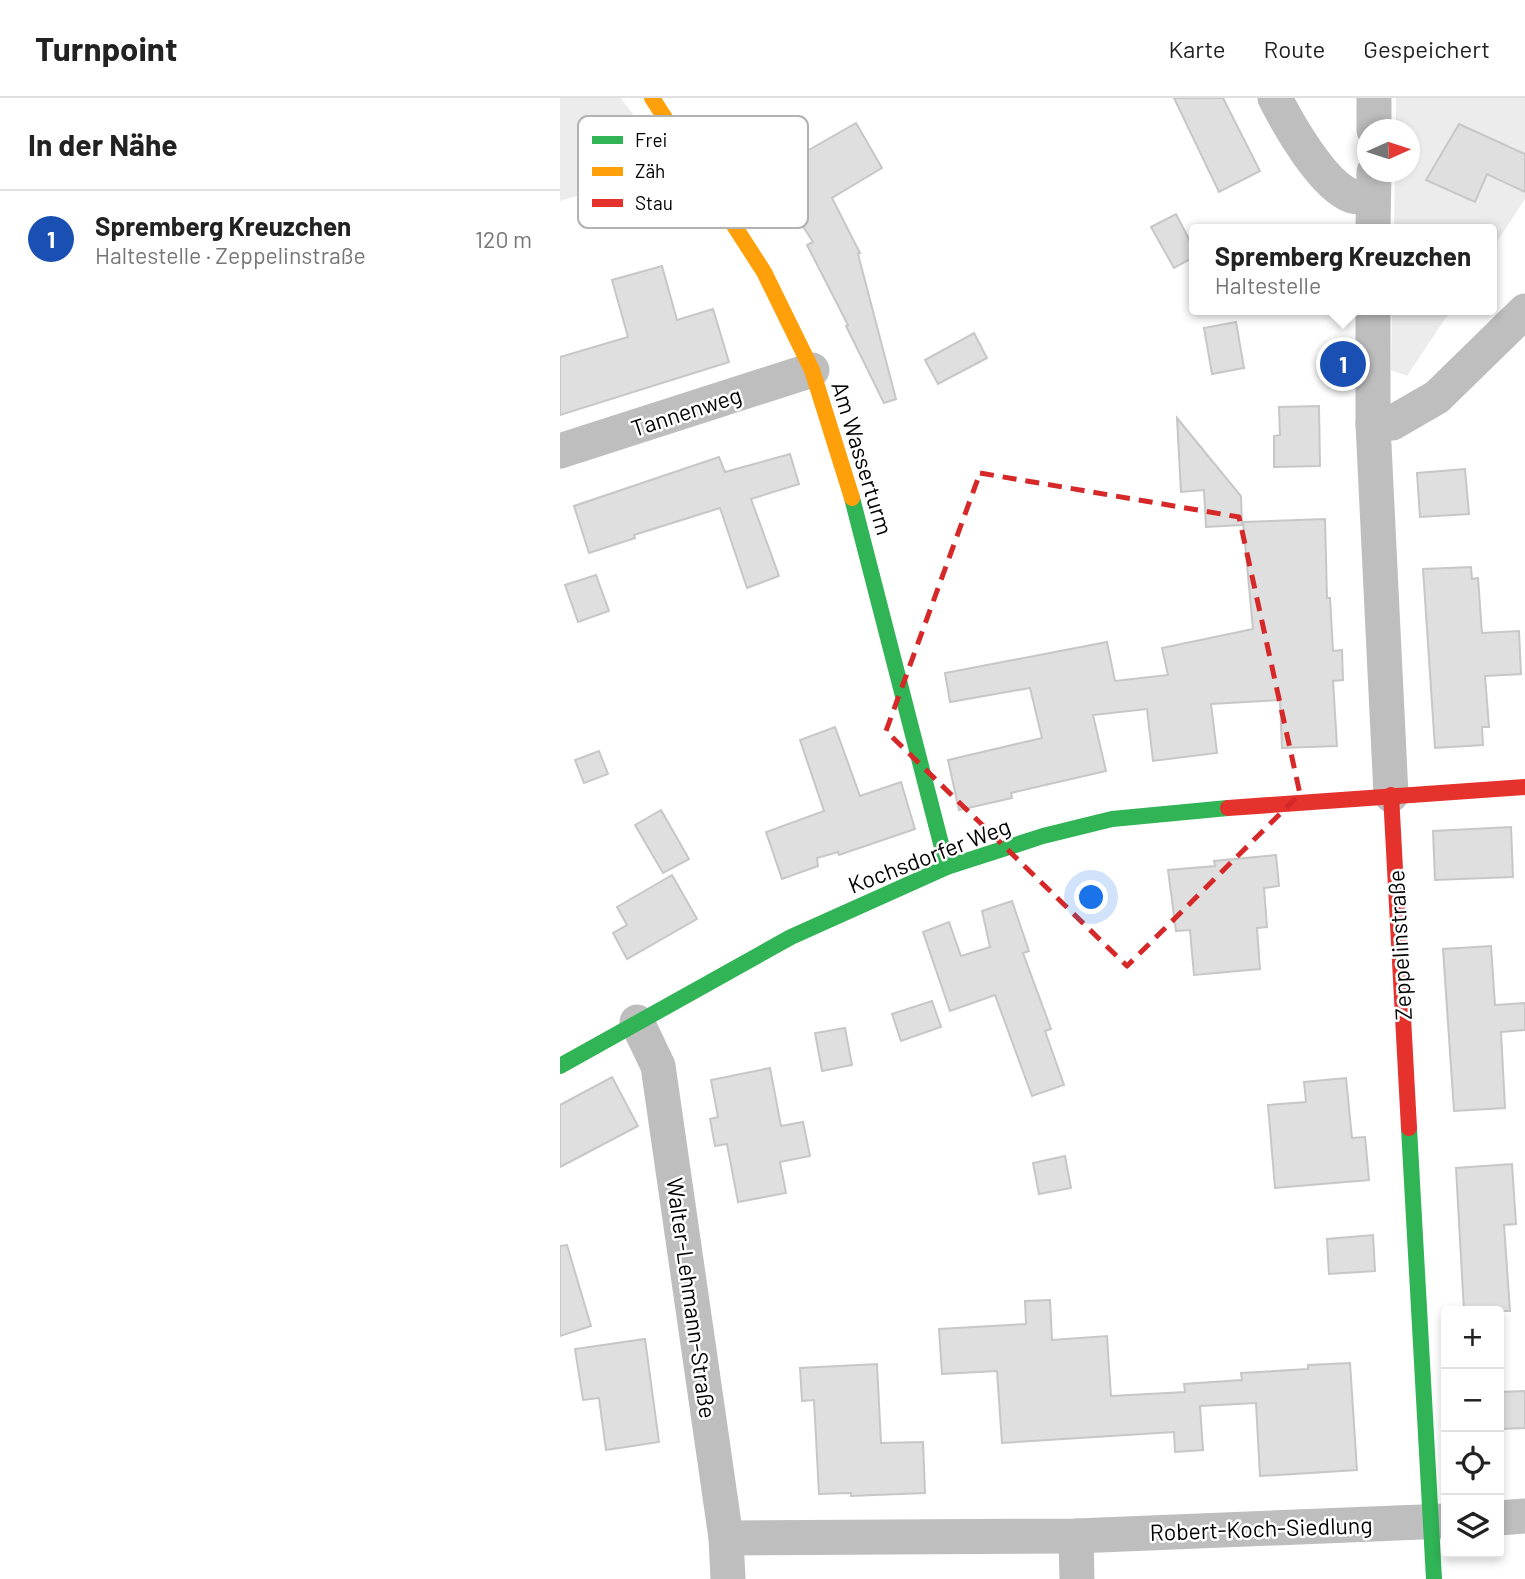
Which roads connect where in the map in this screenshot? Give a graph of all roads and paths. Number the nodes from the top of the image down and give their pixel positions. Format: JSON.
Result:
{"nodes":[{"id":1,"x":652,"y":98,"type":"edge"},
{"id":2,"x":1275,"y":98,"type":"edge"},
{"id":3,"x":1374,"y":98,"type":"edge"},
{"id":4,"x":664,"y":116,"type":"edge"},
{"id":5,"x":1374,"y":119,"type":"edge"},
{"id":6,"x":1374,"y":199,"type":"edge"},
{"id":7,"x":736,"y":228,"type":"edge"},
{"id":8,"x":1525,"y":311,"type":"edge"},
{"id":9,"x":1373,"y":315,"type":"edge"},
{"id":10,"x":812,"y":370,"type":"junction"},
{"id":11,"x":1373,"y":424,"type":"junction"},
{"id":12,"x":560,"y":451,"type":"edge"},
{"id":13,"x":1525,"y":787,"type":"edge"},
{"id":14,"x":1391,"y":795,"type":"junction"},
{"id":15,"x":947,"y":867,"type":"junction"},
{"id":16,"x":637,"y":1022,"type":"junction"},
{"id":17,"x":560,"y":1066,"type":"edge"},
{"id":18,"x":1525,"y":1516,"type":"edge"},
{"id":19,"x":1504,"y":1518,"type":"edge"},
{"id":20,"x":1438,"y":1521,"type":"edge"},
{"id":21,"x":1076,"y":1536,"type":"junction"},
{"id":22,"x":726,"y":1538,"type":"junction"},
{"id":23,"x":728,"y":1579,"type":"edge"},
{"id":24,"x":1077,"y":1579,"type":"edge"},
{"id":25,"x":1434,"y":1579,"type":"edge"}],
"edges":[{"from":1,"to":4,"type":"street","name":"Am Wasserturm"},
{"from":2,"to":6,"type":"street"},
{"from":3,"to":5,"type":"street"},
{"from":7,"to":10,"type":"street","name":"Am Wasserturm"},
{"from":8,"to":11,"type":"street"},
{"from":9,"to":11,"type":"street","name":"Zeppelinstraße"},
{"from":10,"to":12,"type":"street","name":"Tannenweg"},
{"from":10,"to":15,"type":"street","name":"Am Wasserturm"},
{"from":11,"to":14,"type":"street","name":"Zeppelinstraße"},
{"from":13,"to":14,"type":"street","name":"Kochsdorfer Weg"},
{"from":14,"to":15,"type":"street","name":"Kochsdorfer Weg"},
{"from":14,"to":20,"type":"street","name":"Zeppelinstraße"},
{"from":15,"to":16,"type":"street","name":"Kochsdorfer Weg"},
{"from":16,"to":17,"type":"street","name":"Kochsdorfer Weg"},
{"from":16,"to":22,"type":"street","name":"Walter-Lehmann-Straße"},
{"from":18,"to":19,"type":"street"},
{"from":20,"to":21,"type":"street","name":"Robert-Koch-Siedlung"},
{"from":20,"to":25,"type":"street","name":"Zeppelinstraße"},
{"from":21,"to":22,"type":"street","name":"Robert-Koch-Siedlung"},
{"from":21,"to":24,"type":"street"},
{"from":22,"to":23,"type":"street","name":"Walter-Lehmann-Straße"}]}
